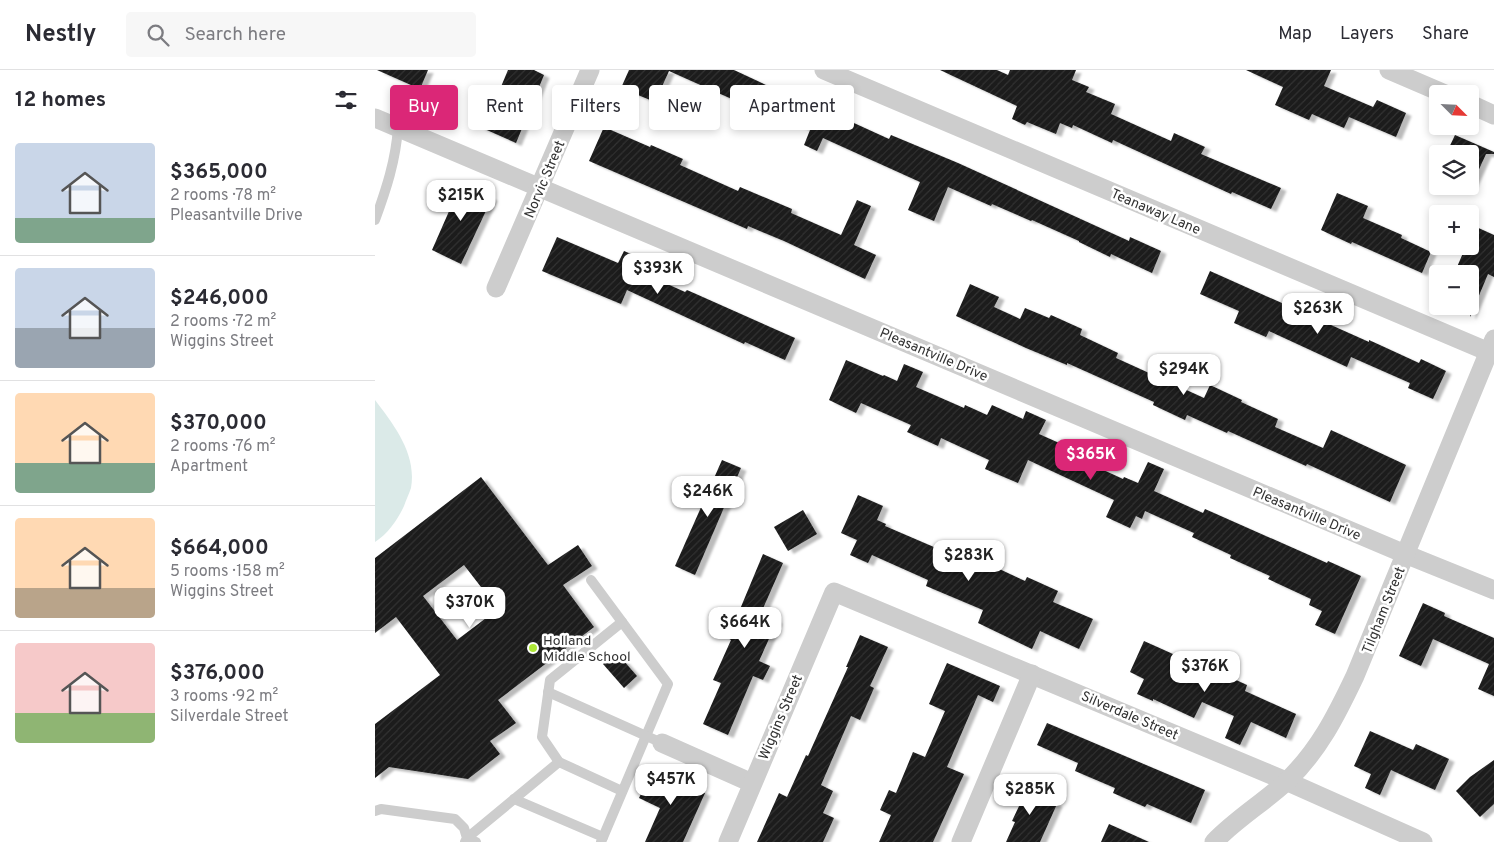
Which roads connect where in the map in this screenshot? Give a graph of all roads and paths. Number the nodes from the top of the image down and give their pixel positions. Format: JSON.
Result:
{"nodes":[{"id":1,"x":590,"y":70,"type":"edge"},
{"id":2,"x":824,"y":70,"type":"edge"},
{"id":3,"x":1389,"y":70,"type":"edge"},
{"id":4,"x":1429,"y":87,"type":"edge"},
{"id":5,"x":1479,"y":108,"type":"edge"},
{"id":6,"x":1494,"y":115,"type":"edge"},
{"id":7,"x":375,"y":118,"type":"edge"},
{"id":8,"x":390,"y":124,"type":"edge"},
{"id":9,"x":398,"y":130,"type":"edge"},
{"id":10,"x":405,"y":130,"type":"edge"},
{"id":11,"x":541,"y":187,"type":"junction"},
{"id":12,"x":375,"y":220,"type":"edge"},
{"id":13,"x":497,"y":288,"type":"dead end"},
{"id":14,"x":1491,"y":345,"type":"edge"},
{"id":15,"x":1405,"y":554,"type":"junction"},
{"id":16,"x":591,"y":580,"type":"dead end"},
{"id":17,"x":1494,"y":590,"type":"edge"},
{"id":18,"x":834,"y":592,"type":"joint"},
{"id":19,"x":622,"y":622,"type":"junction"},
{"id":20,"x":1032,"y":674,"type":"junction"},
{"id":21,"x":548,"y":692,"type":"junction"},
{"id":22,"x":654,"y":740,"type":"junction"},
{"id":23,"x":559,"y":762,"type":"junction"},
{"id":24,"x":1286,"y":781,"type":"junction"},
{"id":25,"x":752,"y":783,"type":"junction"},
{"id":26,"x":622,"y":791,"type":"junction"},
{"id":27,"x":514,"y":799,"type":"junction"},
{"id":28,"x":375,"y":811,"type":"edge"},
{"id":29,"x":602,"y":839,"type":"edge"},
{"id":30,"x":470,"y":841,"type":"edge"},
{"id":31,"x":728,"y":842,"type":"edge"},
{"id":32,"x":961,"y":842,"type":"edge"},
{"id":33,"x":1213,"y":842,"type":"edge"},
{"id":34,"x":1423,"y":842,"type":"edge"}],
"edges":[{"from":1,"to":11,"type":"street","name":"Norvic Street"},
{"from":2,"to":14,"type":"street","name":"Teanaway Lane"},
{"from":3,"to":4,"type":"street"},
{"from":5,"to":6,"type":"street"},
{"from":7,"to":8,"type":"street","name":"Pleasantville Drive"},
{"from":9,"to":12,"type":"lane"},
{"from":10,"to":11,"type":"street","name":"Pleasantville Drive"},
{"from":11,"to":13,"type":"street","name":"Norvic Street"},
{"from":11,"to":15,"type":"street","name":"Pleasantville Drive"},
{"from":14,"to":15,"type":"street","name":"Tilgham Street"},
{"from":15,"to":17,"type":"street","name":"Pleasantville Drive"},
{"from":15,"to":24,"type":"street","name":"Tilgham Street"},
{"from":16,"to":19,"type":"lane"},
{"from":18,"to":20,"type":"street","name":"Silverdale Street"},
{"from":18,"to":25,"type":"street","name":"Wiggins Street"},
{"from":19,"to":21,"type":"lane"},
{"from":19,"to":22,"type":"lane"},
{"from":20,"to":24,"type":"street","name":"Silverdale Street"},
{"from":20,"to":32,"type":"street"},
{"from":21,"to":22,"type":"lane"},
{"from":21,"to":23,"type":"lane"},
{"from":22,"to":25,"type":"street"},
{"from":22,"to":26,"type":"lane"},
{"from":23,"to":26,"type":"lane"},
{"from":23,"to":27,"type":"lane"},
{"from":24,"to":33,"type":"street","name":"Tilgham Street"},
{"from":24,"to":34,"type":"street","name":"Silverdale Street"},
{"from":25,"to":31,"type":"street","name":"Wiggins Street"},
{"from":26,"to":29,"type":"lane"},
{"from":27,"to":29,"type":"lane"},
{"from":27,"to":30,"type":"lane"},
{"from":28,"to":30,"type":"lane"}]}
